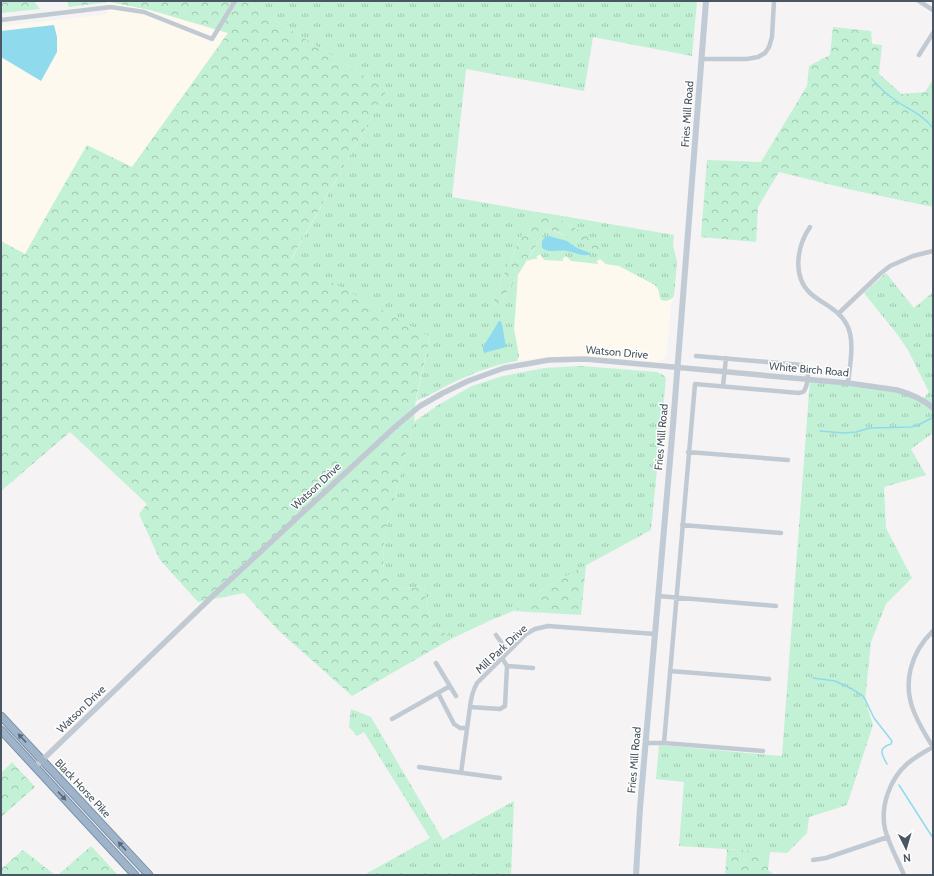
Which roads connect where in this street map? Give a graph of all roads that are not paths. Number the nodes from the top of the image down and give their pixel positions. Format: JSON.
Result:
{"nodes":[{"id":1,"x":235,"y":1,"type":"edge"},
{"id":2,"x":706,"y":1,"type":"edge"},
{"id":3,"x":774,"y":1,"type":"edge"},
{"id":4,"x":919,"y":1,"type":"edge"},
{"id":5,"x":933,"y":10,"type":"edge"},
{"id":6,"x":1,"y":20,"type":"edge"},
{"id":7,"x":933,"y":33,"type":"edge"},
{"id":8,"x":919,"y":54,"type":"dead end"},
{"id":9,"x":701,"y":59,"type":"junction"},
{"id":10,"x":810,"y":227,"type":"dead end"},
{"id":11,"x":933,"y":251,"type":"edge"},
{"id":12,"x":839,"y":313,"type":"junction"},
{"id":13,"x":696,"y":356,"type":"dead end"},
{"id":14,"x":726,"y":358,"type":"junction"},
{"id":15,"x":677,"y":367,"type":"junction"},
{"id":16,"x":724,"y":372,"type":"junction"},
{"id":17,"x":808,"y":379,"type":"junction"},
{"id":18,"x":848,"y":383,"type":"junction"},
{"id":19,"x":723,"y":386,"type":"junction"},
{"id":20,"x":933,"y":408,"type":"edge"},
{"id":21,"x":688,"y":452,"type":"junction"},
{"id":22,"x":788,"y":460,"type":"dead end"},
{"id":23,"x":682,"y":525,"type":"junction"},
{"id":24,"x":781,"y":533,"type":"dead end"},
{"id":25,"x":658,"y":596,"type":"junction"},
{"id":26,"x":676,"y":598,"type":"junction"},
{"id":27,"x":776,"y":606,"type":"dead end"},
{"id":28,"x":933,"y":631,"type":"edge"},
{"id":29,"x":655,"y":634,"type":"junction"},
{"id":30,"x":496,"y":635,"type":"dead end"},
{"id":31,"x":508,"y":652,"type":"junction"},
{"id":32,"x":502,"y":658,"type":"junction"},
{"id":33,"x":436,"y":663,"type":"dead end"},
{"id":34,"x":507,"y":666,"type":"junction"},
{"id":35,"x":533,"y":668,"type":"dead end"},
{"id":36,"x":670,"y":671,"type":"junction"},
{"id":37,"x":769,"y":680,"type":"dead end"},
{"id":38,"x":450,"y":686,"type":"junction"},
{"id":39,"x":438,"y":693,"type":"junction"},
{"id":40,"x":456,"y":696,"type":"dead end"},
{"id":41,"x":470,"y":707,"type":"junction"},
{"id":42,"x":1,"y":716,"type":"edge"},
{"id":43,"x":392,"y":719,"type":"dead end"},
{"id":44,"x":467,"y":728,"type":"junction"},
{"id":45,"x":1,"y":730,"type":"edge"},
{"id":46,"x":646,"y":743,"type":"junction"},
{"id":47,"x":664,"y":743,"type":"junction"},
{"id":48,"x":933,"y":747,"type":"edge"},
{"id":49,"x":763,"y":751,"type":"dead end"},
{"id":50,"x":42,"y":760,"type":"junction"},
{"id":51,"x":35,"y":767,"type":"junction"},
{"id":52,"x":419,"y":767,"type":"dead end"},
{"id":53,"x":461,"y":773,"type":"junction"},
{"id":54,"x":500,"y":778,"type":"dead end"},
{"id":55,"x":888,"y":837,"type":"junction"},
{"id":56,"x":813,"y":860,"type":"dead end"},
{"id":57,"x":135,"y":875,"type":"edge"},
{"id":58,"x":149,"y":875,"type":"edge"},
{"id":59,"x":636,"y":875,"type":"edge"},
{"id":60,"x":904,"y":875,"type":"edge"}],
"edges":[{"from":1,"to":6,"type":"street"},
{"from":2,"to":9,"type":"main road","name":"Fries Mill Road"},
{"from":3,"to":9,"type":"street"},
{"from":4,"to":5,"type":"street"},
{"from":7,"to":8,"type":"street"},
{"from":9,"to":15,"type":"main road","name":"Fries Mill Road"},
{"from":10,"to":12,"type":"street"},
{"from":11,"to":12,"type":"street"},
{"from":12,"to":18,"type":"street"},
{"from":13,"to":14,"type":"street"},
{"from":14,"to":16,"type":"street"},
{"from":14,"to":17,"type":"street"},
{"from":15,"to":16,"type":"street","name":"White Birch Road"},
{"from":15,"to":25,"type":"main road","name":"Fries Mill Road"},
{"from":15,"to":50,"type":"street","name":"Watson Drive"},
{"from":16,"to":17,"type":"street","name":"White Birch Road"},
{"from":16,"to":19,"type":"street"},
{"from":17,"to":18,"type":"street","name":"White Birch Road"},
{"from":17,"to":19,"type":"street"},
{"from":18,"to":20,"type":"street","name":"White Birch Road"},
{"from":19,"to":21,"type":"street"},
{"from":21,"to":22,"type":"street"},
{"from":21,"to":23,"type":"street"},
{"from":23,"to":24,"type":"street"},
{"from":23,"to":26,"type":"street"},
{"from":25,"to":26,"type":"street"},
{"from":25,"to":29,"type":"main road","name":"Fries Mill Road"},
{"from":26,"to":27,"type":"street"},
{"from":26,"to":36,"type":"street"},
{"from":28,"to":48,"type":"street"},
{"from":29,"to":31,"type":"street","name":"Mill Park Drive"},
{"from":29,"to":46,"type":"main road","name":"Fries Mill Road"},
{"from":30,"to":31,"type":"street"},
{"from":31,"to":32,"type":"street","name":"Mill Park Drive"},
{"from":32,"to":34,"type":"street"},
{"from":32,"to":41,"type":"street","name":"Mill Park Drive"},
{"from":33,"to":38,"type":"street"},
{"from":34,"to":35,"type":"street"},
{"from":34,"to":41,"type":"street"},
{"from":36,"to":37,"type":"street"},
{"from":36,"to":47,"type":"street"},
{"from":38,"to":39,"type":"street"},
{"from":38,"to":40,"type":"street"},
{"from":39,"to":43,"type":"street"},
{"from":39,"to":44,"type":"street"},
{"from":41,"to":44,"type":"street","name":"Mill Park Drive"},
{"from":50,"to":42,"type":"highway","name":"Black Horse Pike","one_way":true},
{"from":44,"to":53,"type":"street","name":"Mill Park Drive"},
{"from":45,"to":51,"type":"highway","name":"Black Horse Pike"},
{"from":46,"to":47,"type":"street"},
{"from":46,"to":59,"type":"main road","name":"Fries Mill Road"},
{"from":47,"to":49,"type":"street"},
{"from":48,"to":55,"type":"street"},
{"from":50,"to":51,"type":"street","name":"Watson Drive"},
{"from":58,"to":50,"type":"highway","name":"Black Horse Pike","one_way":true},
{"from":51,"to":57,"type":"highway","name":"Black Horse Pike","one_way":true},
{"from":52,"to":53,"type":"street"},
{"from":53,"to":54,"type":"street"},
{"from":55,"to":56,"type":"street"},
{"from":55,"to":60,"type":"street"}]}
